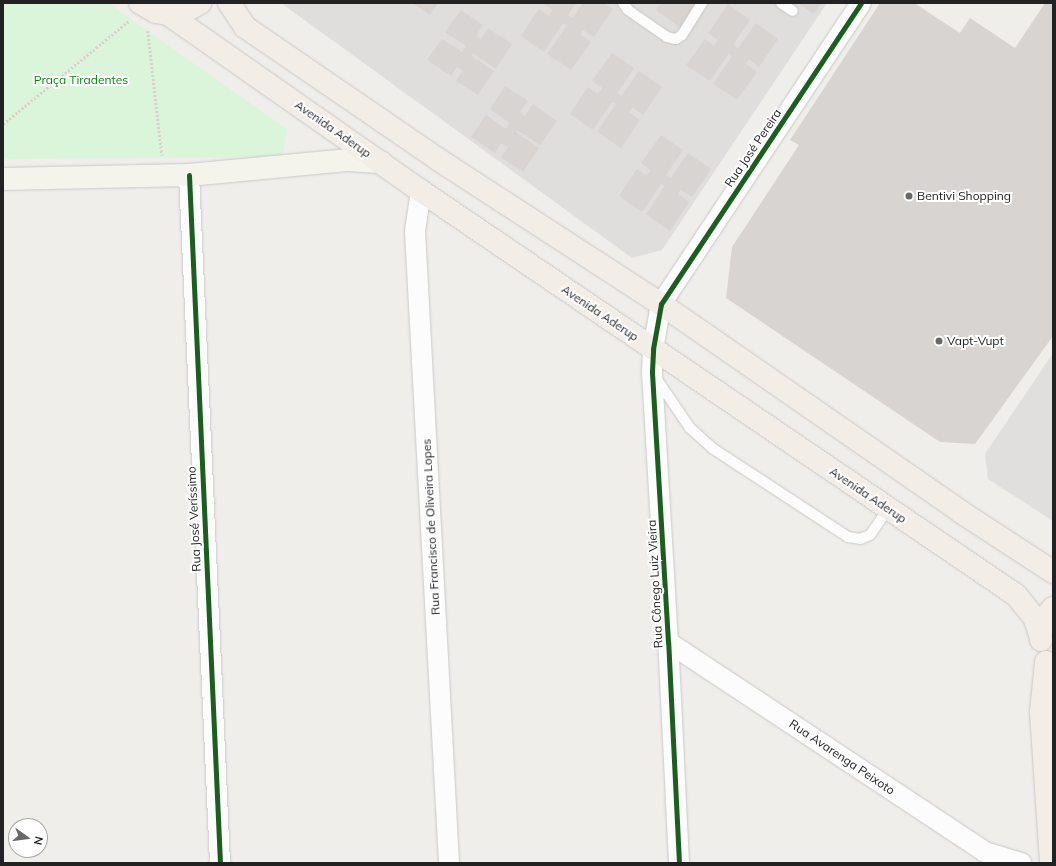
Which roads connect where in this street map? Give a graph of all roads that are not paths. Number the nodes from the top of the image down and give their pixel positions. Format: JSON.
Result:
{"nodes":[{"id":1,"x":200,"y":3,"type":"edge"},
{"id":2,"x":229,"y":3,"type":"edge"},
{"id":3,"x":623,"y":3,"type":"edge"},
{"id":4,"x":702,"y":3,"type":"edge"},
{"id":5,"x":780,"y":3,"type":"edge"},
{"id":6,"x":861,"y":3,"type":"edge"},
{"id":7,"x":142,"y":5,"type":"edge"},
{"id":8,"x":793,"y":11,"type":"dead end"},
{"id":9,"x":168,"y":14,"type":"junction"},
{"id":10,"x":380,"y":162,"type":"junction"},
{"id":11,"x":189,"y":175,"type":"junction"},
{"id":12,"x":3,"y":179,"type":"edge"},
{"id":13,"x":421,"y":191,"type":"junction"},
{"id":14,"x":661,"y":304,"type":"junction"},
{"id":15,"x":654,"y":350,"type":"junction"},
{"id":16,"x":652,"y":371,"type":"junction"},
{"id":17,"x":888,"y":509,"type":"junction"},
{"id":18,"x":1053,"y":572,"type":"edge"},
{"id":19,"x":1053,"y":608,"type":"edge"},
{"id":20,"x":1040,"y":634,"type":"junction"},
{"id":21,"x":668,"y":642,"type":"junction"},
{"id":22,"x":1049,"y":666,"type":"edge"},
{"id":23,"x":220,"y":863,"type":"edge"},
{"id":24,"x":449,"y":863,"type":"edge"},
{"id":25,"x":679,"y":863,"type":"edge"},
{"id":26,"x":1021,"y":863,"type":"edge"},
{"id":27,"x":1051,"y":863,"type":"edge"}],
"edges":[{"from":1,"to":9,"type":"main road","name":"Avenida Aderup"},
{"from":2,"to":14,"type":"main road"},
{"from":3,"to":4,"type":"lane"},
{"from":5,"to":8,"type":"lane"},
{"from":6,"to":14,"type":"street","name":"Rua José Pereira"},
{"from":7,"to":9,"type":"main road","name":"Avenida Aderup"},
{"from":9,"to":10,"type":"main road","name":"Avenida Aderup"},
{"from":10,"to":11,"type":"main road"},
{"from":10,"to":13,"type":"main road","name":"Avenida Aderup"},
{"from":11,"to":12,"type":"main road"},
{"from":11,"to":23,"type":"street","name":"Rua José Veríssimo"},
{"from":13,"to":15,"type":"main road","name":"Avenida Aderup"},
{"from":13,"to":24,"type":"street","name":"Rua Francisco de Oliveira Lopes"},
{"from":14,"to":15,"type":"street","name":"Rua Cônego Luiz Vieira"},
{"from":14,"to":18,"type":"main road"},
{"from":15,"to":16,"type":"street","name":"Rua Cônego Luiz Vieira"},
{"from":15,"to":17,"type":"main road","name":"Avenida Aderup"},
{"from":16,"to":17,"type":"lane"},
{"from":16,"to":21,"type":"street","name":"Rua Cônego Luiz Vieira"},
{"from":17,"to":20,"type":"main road","name":"Avenida Aderup"},
{"from":19,"to":20,"type":"main road"},
{"from":20,"to":22,"type":"main road","name":"Avenida Aderup"},
{"from":21,"to":25,"type":"street","name":"Rua Cônego Luiz Vieira"},
{"from":21,"to":26,"type":"street","name":"Rua Avarenga Peixoto"},
{"from":22,"to":27,"type":"main road"}]}
